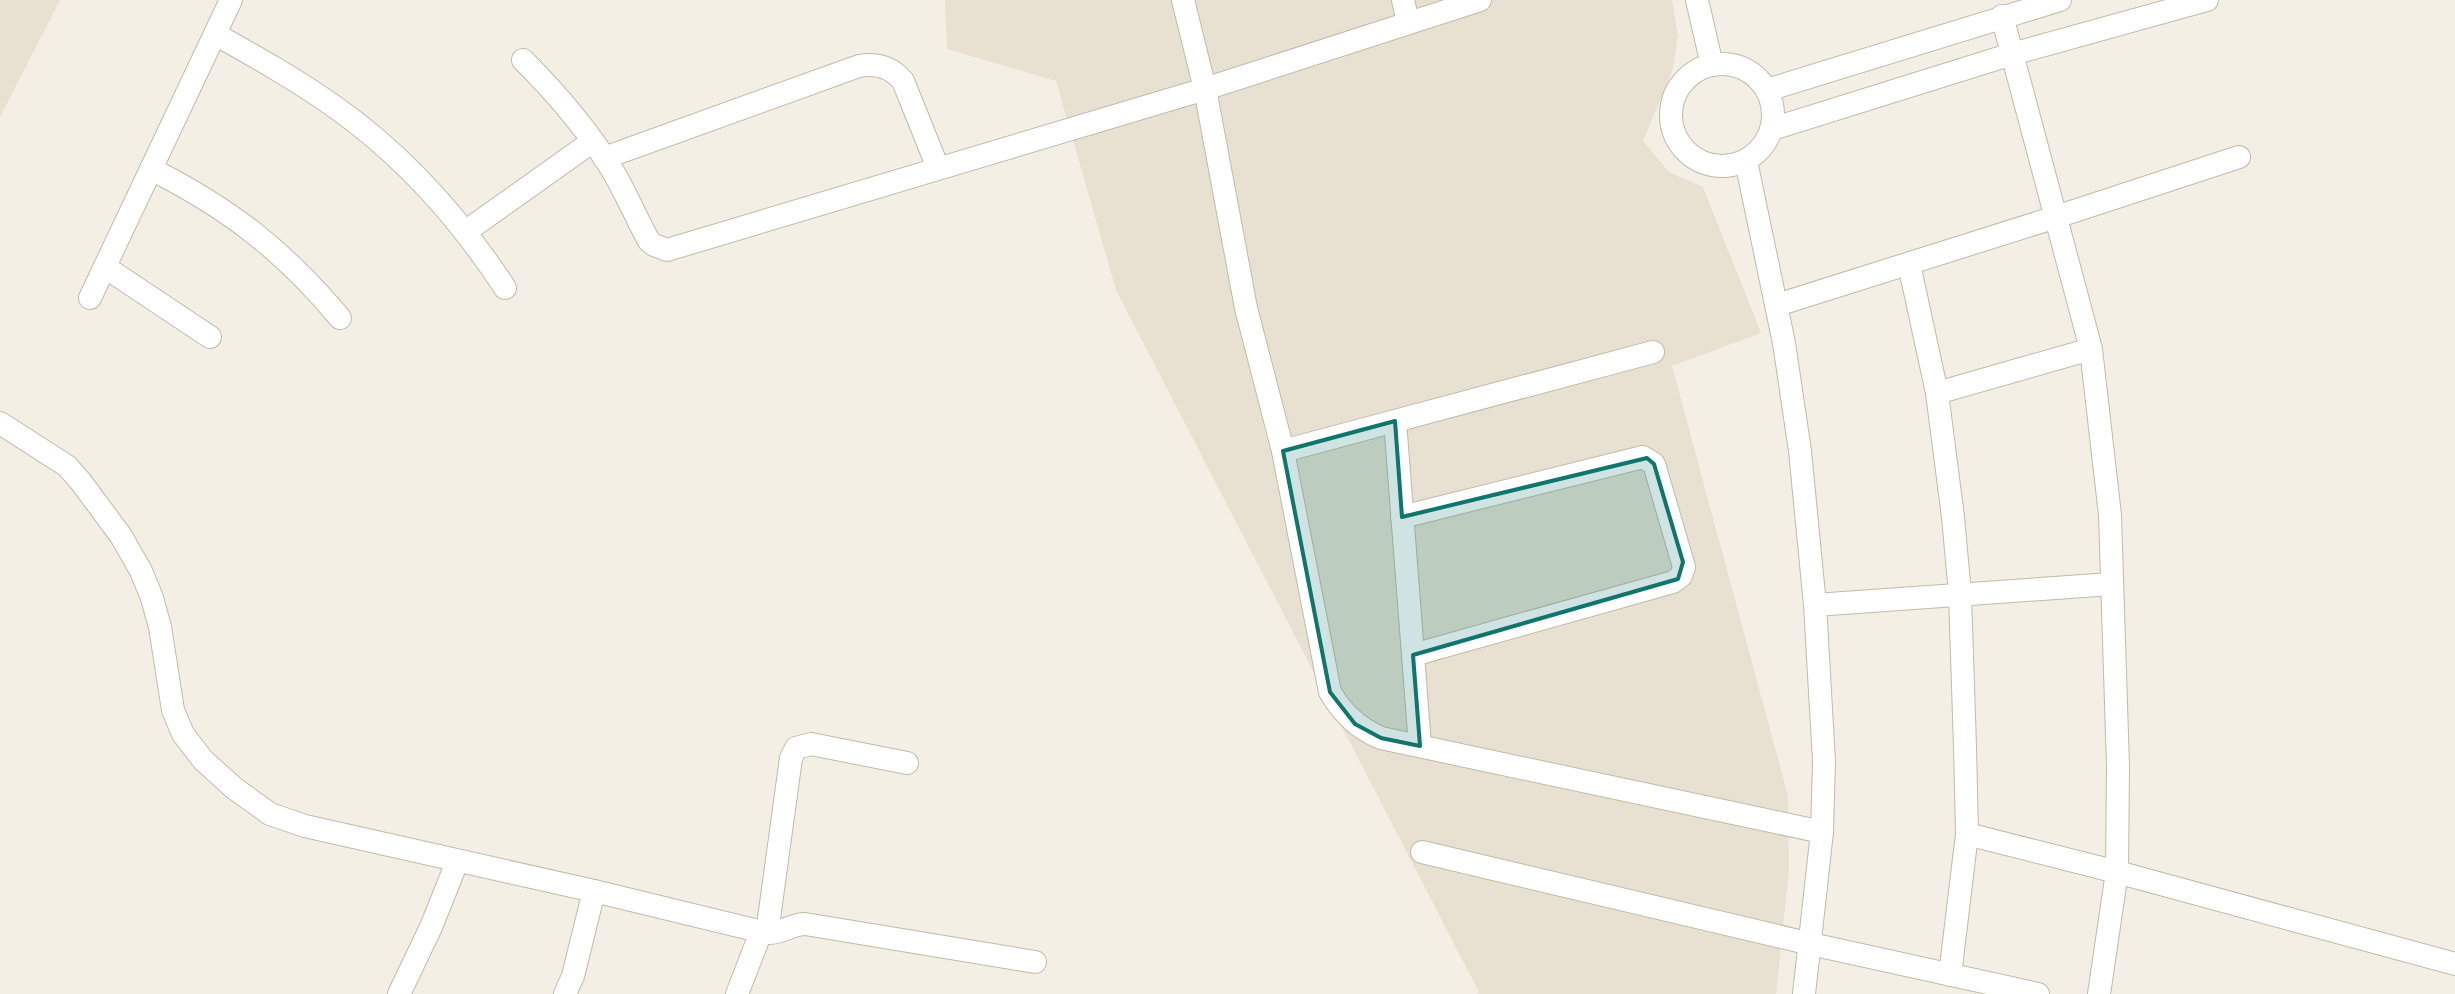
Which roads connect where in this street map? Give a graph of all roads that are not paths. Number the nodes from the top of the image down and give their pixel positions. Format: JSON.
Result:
{"nodes":[{"id":1,"x":231,"y":0,"type":"edge"},
{"id":2,"x":1183,"y":0,"type":"edge"},
{"id":3,"x":1403,"y":0,"type":"edge"},
{"id":4,"x":1480,"y":0,"type":"edge"},
{"id":5,"x":1697,"y":0,"type":"edge"},
{"id":6,"x":2060,"y":0,"type":"edge"},
{"id":7,"x":2207,"y":0,"type":"edge"},
{"id":8,"x":2002,"y":16,"type":"junction"},
{"id":9,"x":1408,"y":22,"type":"junction"},
{"id":10,"x":215,"y":34,"type":"junction"},
{"id":11,"x":2012,"y":54,"type":"junction"},
{"id":12,"x":523,"y":60,"type":"dead end"},
{"id":13,"x":1712,"y":65,"type":"junction"},
{"id":14,"x":1205,"y":89,"type":"junction"},
{"id":15,"x":1767,"y":90,"type":"junction"},
{"id":16,"x":1772,"y":129,"type":"junction"},
{"id":17,"x":599,"y":149,"type":"junction"},
{"id":18,"x":2240,"y":157,"type":"dead end"},
{"id":19,"x":1746,"y":161,"type":"junction"},
{"id":20,"x":938,"y":168,"type":"junction"},
{"id":21,"x":151,"y":169,"type":"junction"},
{"id":22,"x":2056,"y":217,"type":"junction"},
{"id":23,"x":465,"y":232,"type":"junction"},
{"id":24,"x":1909,"y":264,"type":"junction"},
{"id":25,"x":105,"y":267,"type":"junction"},
{"id":26,"x":506,"y":288,"type":"dead end"},
{"id":27,"x":90,"y":298,"type":"dead end"},
{"id":28,"x":1776,"y":305,"type":"junction"},
{"id":29,"x":340,"y":318,"type":"dead end"},
{"id":30,"x":210,"y":337,"type":"dead end"},
{"id":31,"x":2091,"y":349,"type":"junction"},
{"id":32,"x":1653,"y":352,"type":"dead end"},
{"id":33,"x":1936,"y":393,"type":"junction"},
{"id":34,"x":1395,"y":421,"type":"junction"},
{"id":35,"x":0,"y":423,"type":"edge"},
{"id":36,"x":1283,"y":451,"type":"junction"},
{"id":37,"x":1402,"y":517,"type":"junction"},
{"id":38,"x":2111,"y":584,"type":"junction"},
{"id":39,"x":1960,"y":594,"type":"junction"},
{"id":40,"x":1815,"y":606,"type":"junction"},
{"id":41,"x":1413,"y":655,"type":"junction"},
{"id":42,"x":1420,"y":746,"type":"junction"},
{"id":43,"x":907,"y":763,"type":"dead end"},
{"id":44,"x":1822,"y":832,"type":"junction"},
{"id":45,"x":1967,"y":834,"type":"junction"},
{"id":46,"x":1422,"y":852,"type":"dead end"},
{"id":47,"x":457,"y":862,"type":"junction"},
{"id":48,"x":2117,"y":872,"type":"junction"},
{"id":49,"x":594,"y":891,"type":"junction"},
{"id":50,"x":764,"y":933,"type":"junction"},
{"id":51,"x":1811,"y":944,"type":"junction"},
{"id":52,"x":1035,"y":962,"type":"dead end"},
{"id":53,"x":2455,"y":964,"type":"edge"},
{"id":54,"x":1950,"y":975,"type":"junction"},
{"id":55,"x":400,"y":994,"type":"edge"},
{"id":56,"x":566,"y":994,"type":"edge"},
{"id":57,"x":737,"y":994,"type":"edge"},
{"id":58,"x":1804,"y":994,"type":"edge"},
{"id":59,"x":2038,"y":994,"type":"edge"},
{"id":60,"x":2099,"y":994,"type":"edge"}],
"edges":[{"from":1,"to":10,"type":"street"},
{"from":2,"to":14,"type":"street"},
{"from":3,"to":9,"type":"street"},
{"from":4,"to":9,"type":"street"},
{"from":5,"to":13,"type":"street"},
{"from":6,"to":8,"type":"street"},
{"from":7,"to":11,"type":"street"},
{"from":8,"to":11,"type":"street"},
{"from":8,"to":15,"type":"street"},
{"from":9,"to":14,"type":"street"},
{"from":10,"to":21,"type":"street"},
{"from":10,"to":23,"type":"street"},
{"from":11,"to":16,"type":"street"},
{"from":11,"to":22,"type":"street"},
{"from":12,"to":17,"type":"street"},
{"from":13,"to":15,"type":"street"},
{"from":13,"to":19,"type":"street"},
{"from":14,"to":20,"type":"street"},
{"from":14,"to":36,"type":"street"},
{"from":15,"to":16,"type":"street"},
{"from":16,"to":19,"type":"street"},
{"from":17,"to":20,"type":"street"},
{"from":17,"to":20,"type":"street"},
{"from":17,"to":23,"type":"street"},
{"from":18,"to":22,"type":"street"},
{"from":19,"to":28,"type":"street"},
{"from":21,"to":25,"type":"street"},
{"from":21,"to":29,"type":"street"},
{"from":22,"to":24,"type":"street"},
{"from":22,"to":31,"type":"street"},
{"from":23,"to":26,"type":"street"},
{"from":24,"to":28,"type":"street"},
{"from":24,"to":33,"type":"street"},
{"from":25,"to":27,"type":"street"},
{"from":25,"to":30,"type":"street"},
{"from":28,"to":40,"type":"street"},
{"from":31,"to":33,"type":"street"},
{"from":31,"to":38,"type":"street"},
{"from":32,"to":34,"type":"street"},
{"from":33,"to":39,"type":"street"},
{"from":34,"to":36,"type":"street"},
{"from":34,"to":37,"type":"street"},
{"from":35,"to":47,"type":"street"},
{"from":36,"to":42,"type":"street"},
{"from":37,"to":41,"type":"street"},
{"from":37,"to":41,"type":"street"},
{"from":38,"to":39,"type":"street"},
{"from":38,"to":48,"type":"street"},
{"from":39,"to":40,"type":"street"},
{"from":39,"to":45,"type":"street"},
{"from":40,"to":44,"type":"street"},
{"from":41,"to":42,"type":"street"},
{"from":42,"to":44,"type":"street"},
{"from":43,"to":50,"type":"street"},
{"from":44,"to":51,"type":"street"},
{"from":45,"to":48,"type":"street"},
{"from":45,"to":54,"type":"street"},
{"from":46,"to":51,"type":"street"},
{"from":47,"to":49,"type":"street"},
{"from":47,"to":55,"type":"street"},
{"from":48,"to":53,"type":"street"},
{"from":48,"to":60,"type":"street"},
{"from":49,"to":50,"type":"street"},
{"from":49,"to":56,"type":"street"},
{"from":50,"to":52,"type":"street"},
{"from":50,"to":57,"type":"street"},
{"from":51,"to":54,"type":"street"},
{"from":51,"to":58,"type":"street"},
{"from":54,"to":59,"type":"street"}]}
